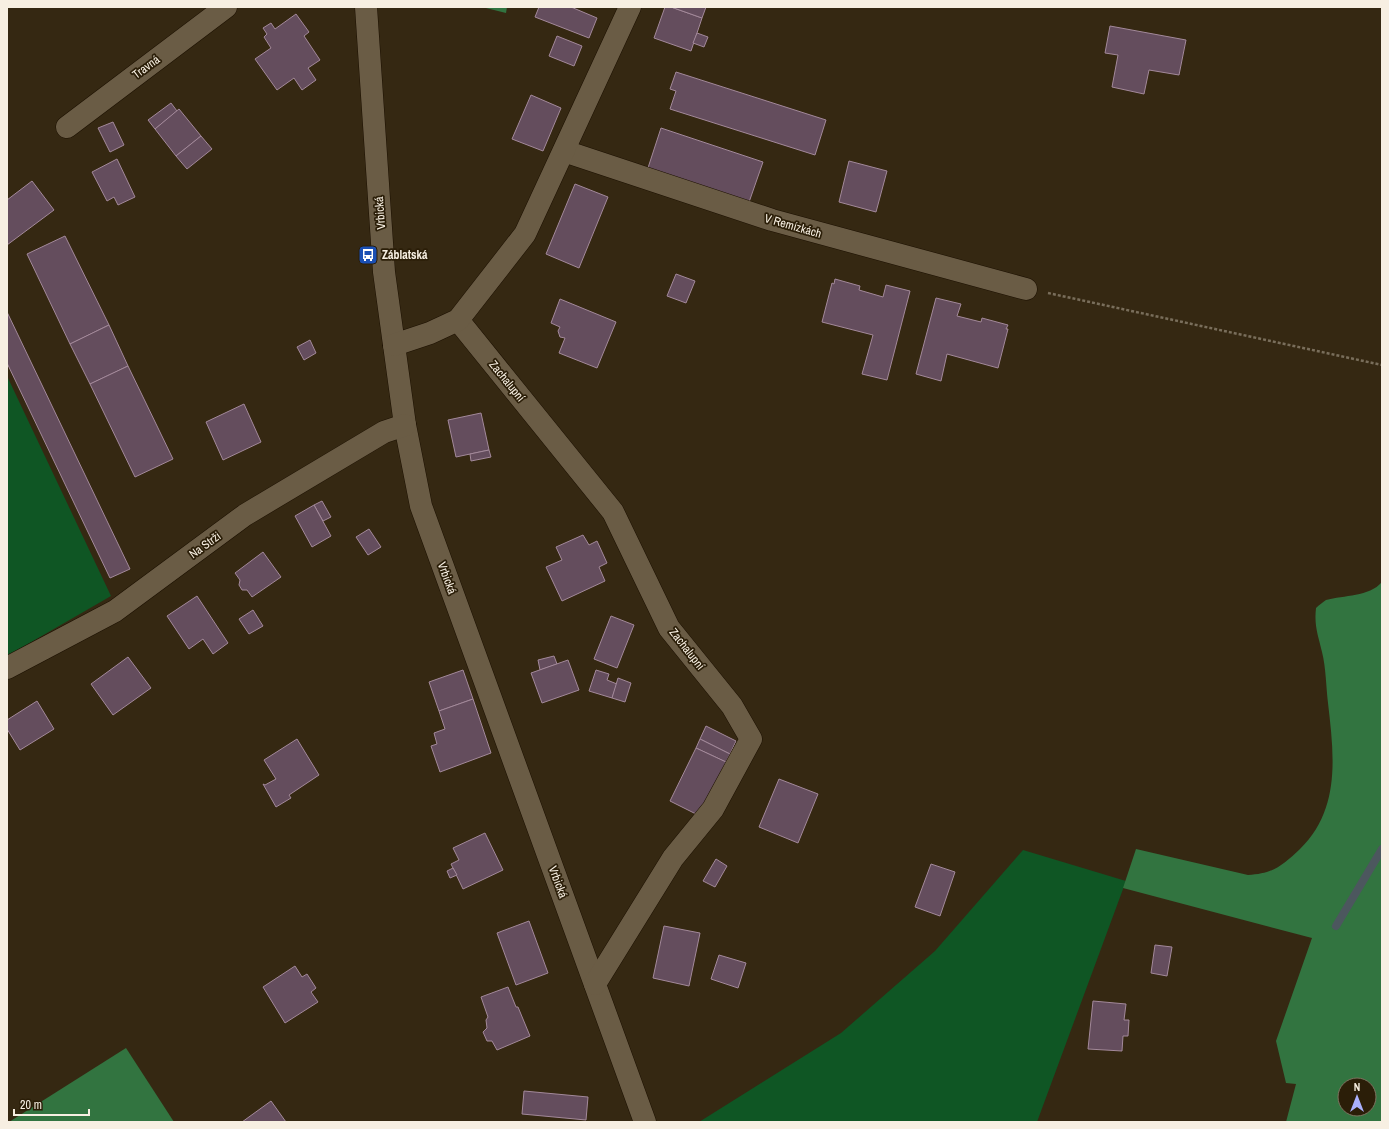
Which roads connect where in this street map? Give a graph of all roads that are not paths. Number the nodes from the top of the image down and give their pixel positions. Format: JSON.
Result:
{"nodes":[{"id":1,"x":226,"y":7,"type":"edge"},
{"id":2,"x":366,"y":7,"type":"edge"},
{"id":3,"x":630,"y":7,"type":"edge"},
{"id":4,"x":67,"y":127,"type":"dead end"},
{"id":5,"x":564,"y":151,"type":"junction"},
{"id":6,"x":1026,"y":289,"type":"road end"},
{"id":7,"x":458,"y":320,"type":"junction"},
{"id":8,"x":394,"y":345,"type":"junction"},
{"id":9,"x":405,"y":425,"type":"junction"},
{"id":10,"x":7,"y":668,"type":"edge"},
{"id":11,"x":595,"y":984,"type":"junction"},
{"id":12,"x":645,"y":1122,"type":"edge"}],
"edges":[{"from":1,"to":4,"type":"street","name":"Travná"},
{"from":2,"to":8,"type":"street","name":"Vrbická"},
{"from":3,"to":5,"type":"street"},
{"from":5,"to":6,"type":"street","name":"V Remízkách"},
{"from":5,"to":7,"type":"street"},
{"from":7,"to":8,"type":"street"},
{"from":7,"to":11,"type":"street","name":"Zachalupní"},
{"from":8,"to":9,"type":"street","name":"Vrbická"},
{"from":9,"to":10,"type":"street","name":"Na Strži"},
{"from":9,"to":11,"type":"street","name":"Vrbická"},
{"from":11,"to":12,"type":"street","name":"Vrbická"}]}
